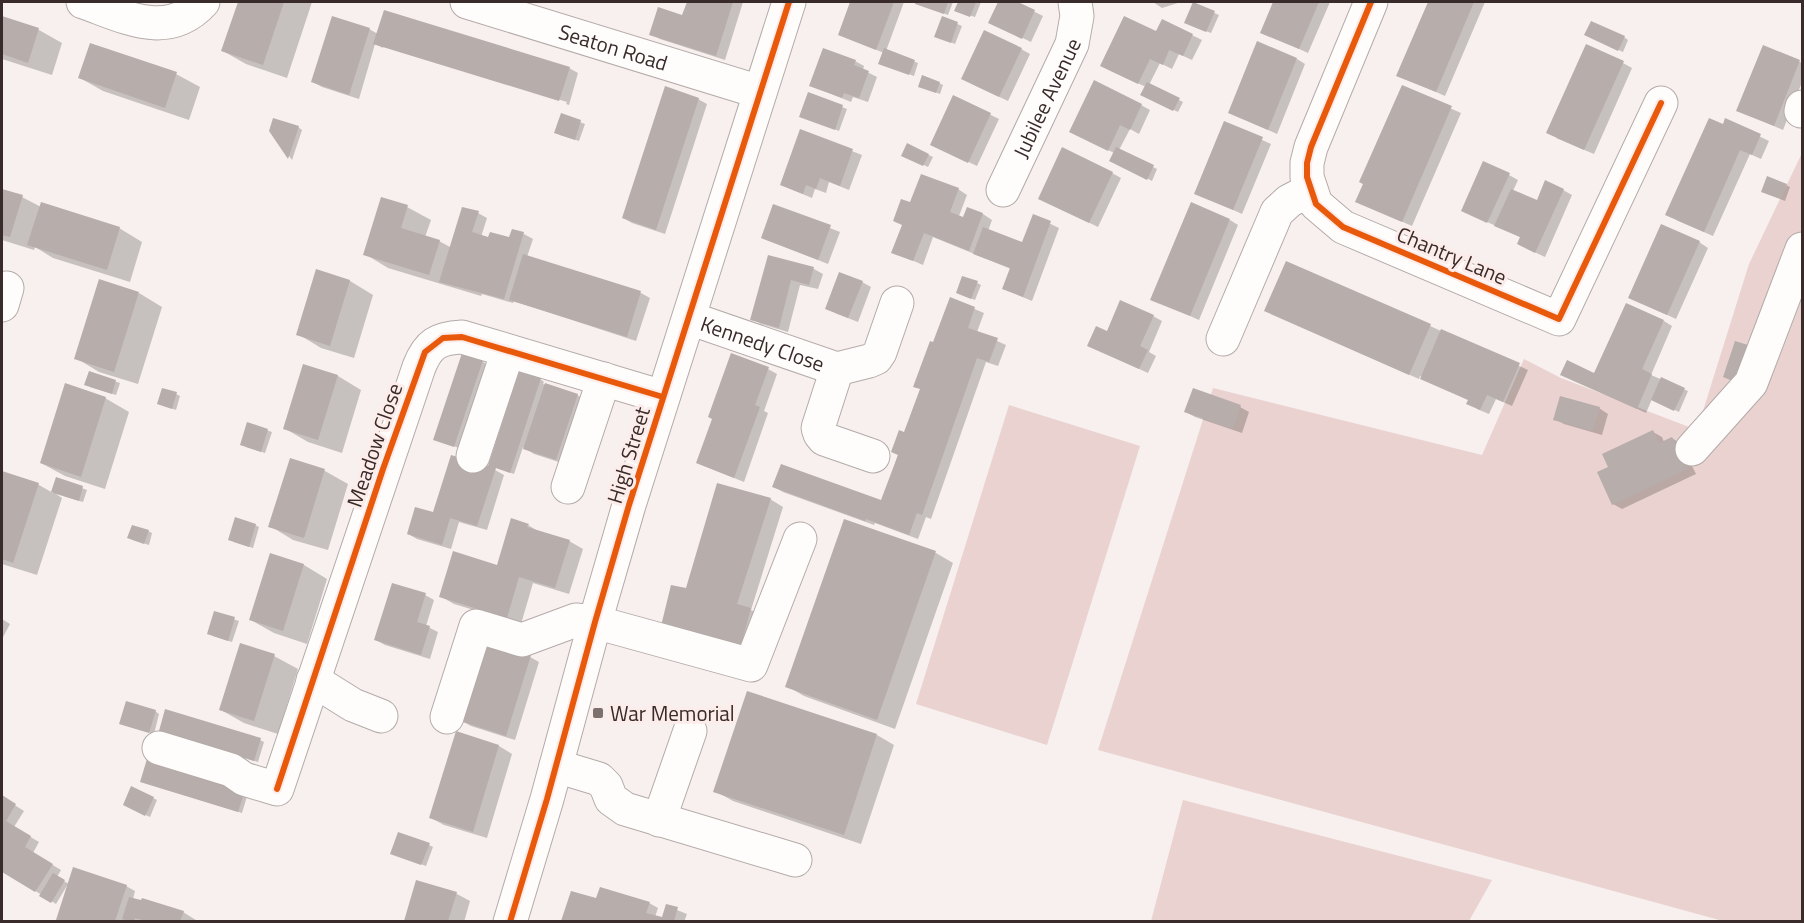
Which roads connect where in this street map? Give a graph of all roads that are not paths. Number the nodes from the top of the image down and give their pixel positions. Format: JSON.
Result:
{"nodes":[{"id":1,"x":83,"y":2,"type":"edge"},
{"id":2,"x":203,"y":2,"type":"edge"},
{"id":3,"x":467,"y":2,"type":"edge"},
{"id":4,"x":789,"y":2,"type":"edge"},
{"id":5,"x":1075,"y":2,"type":"edge"},
{"id":6,"x":1371,"y":2,"type":"edge"},
{"id":7,"x":539,"y":12,"type":"edge"},
{"id":8,"x":760,"y":92,"type":"junction"},
{"id":9,"x":1660,"y":103,"type":"dead end"},
{"id":10,"x":1003,"y":190,"type":"dead end"},
{"id":11,"x":1310,"y":190,"type":"junction"},
{"id":12,"x":1803,"y":249,"type":"edge"},
{"id":13,"x":897,"y":303,"type":"dead end"},
{"id":14,"x":689,"y":318,"type":"junction"},
{"id":15,"x":1223,"y":339,"type":"dead end"},
{"id":16,"x":508,"y":351,"type":"junction"},
{"id":17,"x":837,"y":369,"type":"junction"},
{"id":18,"x":604,"y":379,"type":"junction"},
{"id":19,"x":663,"y":397,"type":"junction"},
{"id":20,"x":1692,"y":449,"type":"dead end"},
{"id":21,"x":473,"y":456,"type":"dead end"},
{"id":22,"x":873,"y":456,"type":"dead end"},
{"id":23,"x":568,"y":487,"type":"dead end"},
{"id":24,"x":800,"y":538,"type":"dead end"},
{"id":25,"x":595,"y":622,"type":"junction"},
{"id":26,"x":314,"y":680,"type":"junction"},
{"id":27,"x":381,"y":716,"type":"dead end"},
{"id":28,"x":447,"y":717,"type":"dead end"},
{"id":29,"x":690,"y":731,"type":"dead end"},
{"id":30,"x":159,"y":748,"type":"dead end"},
{"id":31,"x":556,"y":766,"type":"junction"},
{"id":32,"x":659,"y":820,"type":"junction"},
{"id":33,"x":795,"y":860,"type":"dead end"},
{"id":34,"x":510,"y":921,"type":"edge"}],
"edges":[{"from":1,"to":2,"type":"street"},
{"from":3,"to":7,"type":"street","name":"Seaton Road"},
{"from":4,"to":8,"type":"street","name":"High Street"},
{"from":5,"to":10,"type":"street","name":"Jubilee Avenue"},
{"from":6,"to":11,"type":"street"},
{"from":7,"to":8,"type":"street","name":"Seaton Road"},
{"from":8,"to":14,"type":"street","name":"High Street"},
{"from":9,"to":11,"type":"street","name":"Chantry Lane"},
{"from":11,"to":15,"type":"street"},
{"from":12,"to":20,"type":"street"},
{"from":13,"to":17,"type":"street"},
{"from":14,"to":17,"type":"street","name":"Kennedy Close"},
{"from":14,"to":19,"type":"street","name":"High Street"},
{"from":16,"to":18,"type":"street","name":"Meadow Close"},
{"from":16,"to":21,"type":"street"},
{"from":16,"to":26,"type":"street","name":"Meadow Close"},
{"from":17,"to":22,"type":"street"},
{"from":18,"to":19,"type":"street","name":"Meadow Close"},
{"from":18,"to":23,"type":"street"},
{"from":19,"to":25,"type":"street","name":"High Street"},
{"from":24,"to":25,"type":"street"},
{"from":25,"to":28,"type":"street"},
{"from":25,"to":31,"type":"street","name":"High Street"},
{"from":26,"to":27,"type":"street"},
{"from":26,"to":30,"type":"street","name":"Meadow Close"},
{"from":29,"to":32,"type":"street"},
{"from":31,"to":32,"type":"street"},
{"from":31,"to":34,"type":"street","name":"High Street"},
{"from":32,"to":33,"type":"street"}]}
